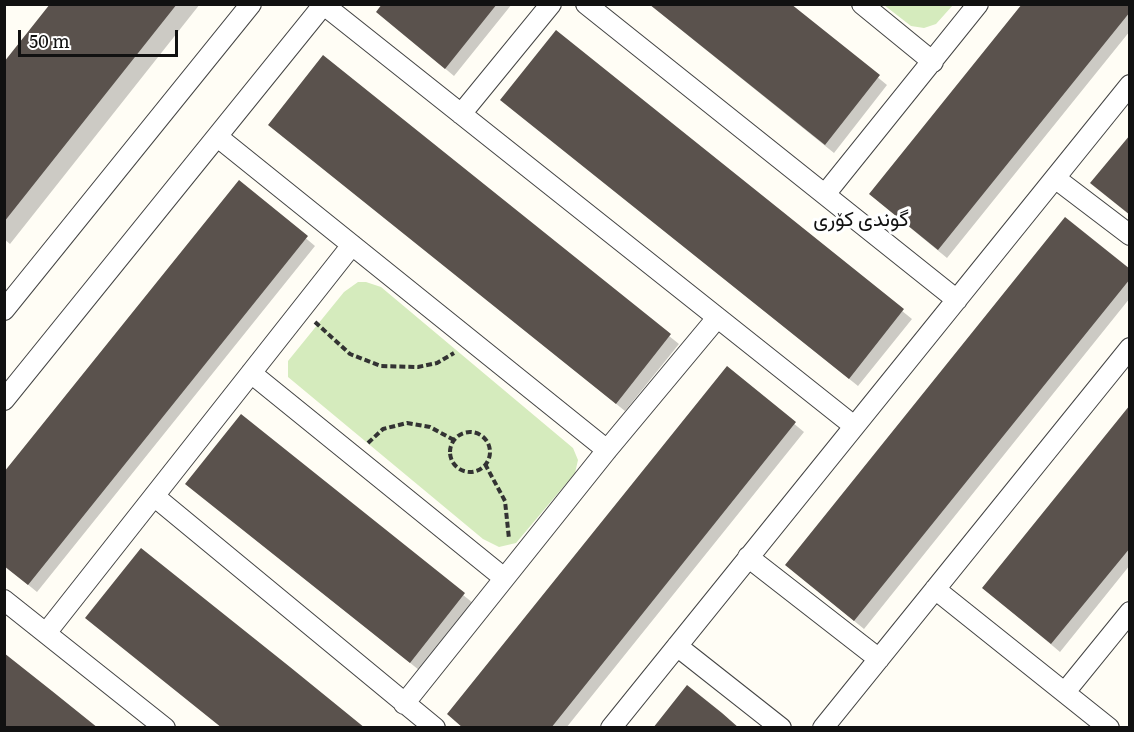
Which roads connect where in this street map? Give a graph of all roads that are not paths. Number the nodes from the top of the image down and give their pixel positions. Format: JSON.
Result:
{"nodes":[{"id":1,"x":251,"y":4,"type":"edge"},
{"id":2,"x":551,"y":4,"type":"edge"},
{"id":3,"x":586,"y":4,"type":"edge"},
{"id":4,"x":862,"y":4,"type":"edge"},
{"id":5,"x":978,"y":4,"type":"edge"},
{"id":6,"x":324,"y":5,"type":"edge"},
{"id":7,"x":933,"y":62,"type":"junction"},
{"id":8,"x":1130,"y":85,"type":"edge"},
{"id":9,"x":461,"y":114,"type":"junction"},
{"id":10,"x":219,"y":138,"type":"junction"},
{"id":11,"x":1055,"y":178,"type":"junction"},
{"id":12,"x":826,"y":193,"type":"junction"},
{"id":13,"x":1130,"y":235,"type":"edge"},
{"id":14,"x":352,"y":245,"type":"junction"},
{"id":15,"x":9,"y":297,"type":"edge"},
{"id":16,"x":957,"y":300,"type":"junction"},
{"id":17,"x":717,"y":318,"type":"junction"},
{"id":18,"x":1130,"y":348,"type":"edge"},
{"id":19,"x":251,"y":373,"type":"junction"},
{"id":20,"x":4,"y":400,"type":"edge"},
{"id":21,"x":854,"y":426,"type":"junction"},
{"id":22,"x":608,"y":450,"type":"junction"},
{"id":23,"x":154,"y":496,"type":"junction"},
{"id":24,"x":748,"y":557,"type":"junction"},
{"id":25,"x":502,"y":576,"type":"junction"},
{"id":26,"x":935,"y":589,"type":"junction"},
{"id":27,"x":4,"y":600,"type":"edge"},
{"id":28,"x":1130,"y":612,"type":"edge"},
{"id":29,"x":46,"y":633,"type":"junction"},
{"id":30,"x":677,"y":646,"type":"junction"},
{"id":31,"x":879,"y":659,"type":"junction"},
{"id":32,"x":1065,"y":692,"type":"junction"},
{"id":33,"x":404,"y":704,"type":"junction"},
{"id":34,"x":165,"y":728,"type":"edge"},
{"id":35,"x":435,"y":728,"type":"edge"},
{"id":36,"x":611,"y":728,"type":"edge"},
{"id":37,"x":781,"y":728,"type":"edge"},
{"id":38,"x":823,"y":728,"type":"edge"},
{"id":39,"x":1108,"y":728,"type":"edge"}],
"edges":[{"from":1,"to":15,"type":"street"},
{"from":2,"to":9,"type":"street"},
{"from":3,"to":12,"type":"street"},
{"from":4,"to":7,"type":"street"},
{"from":5,"to":7,"type":"street"},
{"from":6,"to":9,"type":"street"},
{"from":6,"to":10,"type":"street"},
{"from":7,"to":12,"type":"street"},
{"from":8,"to":11,"type":"street"},
{"from":9,"to":17,"type":"street"},
{"from":10,"to":14,"type":"street"},
{"from":10,"to":20,"type":"street"},
{"from":11,"to":13,"type":"street"},
{"from":11,"to":16,"type":"street"},
{"from":12,"to":16,"type":"street"},
{"from":14,"to":19,"type":"street"},
{"from":14,"to":22,"type":"street"},
{"from":16,"to":21,"type":"street"},
{"from":17,"to":21,"type":"street"},
{"from":17,"to":22,"type":"street"},
{"from":18,"to":26,"type":"street"},
{"from":19,"to":23,"type":"street"},
{"from":19,"to":25,"type":"street"},
{"from":21,"to":24,"type":"street"},
{"from":22,"to":25,"type":"street"},
{"from":23,"to":29,"type":"street"},
{"from":23,"to":33,"type":"street"},
{"from":24,"to":30,"type":"street"},
{"from":24,"to":31,"type":"street"},
{"from":25,"to":33,"type":"street"},
{"from":26,"to":31,"type":"street"},
{"from":26,"to":32,"type":"street"},
{"from":27,"to":29,"type":"street"},
{"from":28,"to":32,"type":"street"},
{"from":29,"to":34,"type":"street"},
{"from":30,"to":36,"type":"street"},
{"from":30,"to":37,"type":"street"},
{"from":31,"to":38,"type":"street"},
{"from":32,"to":39,"type":"street"},
{"from":33,"to":35,"type":"street"}]}
